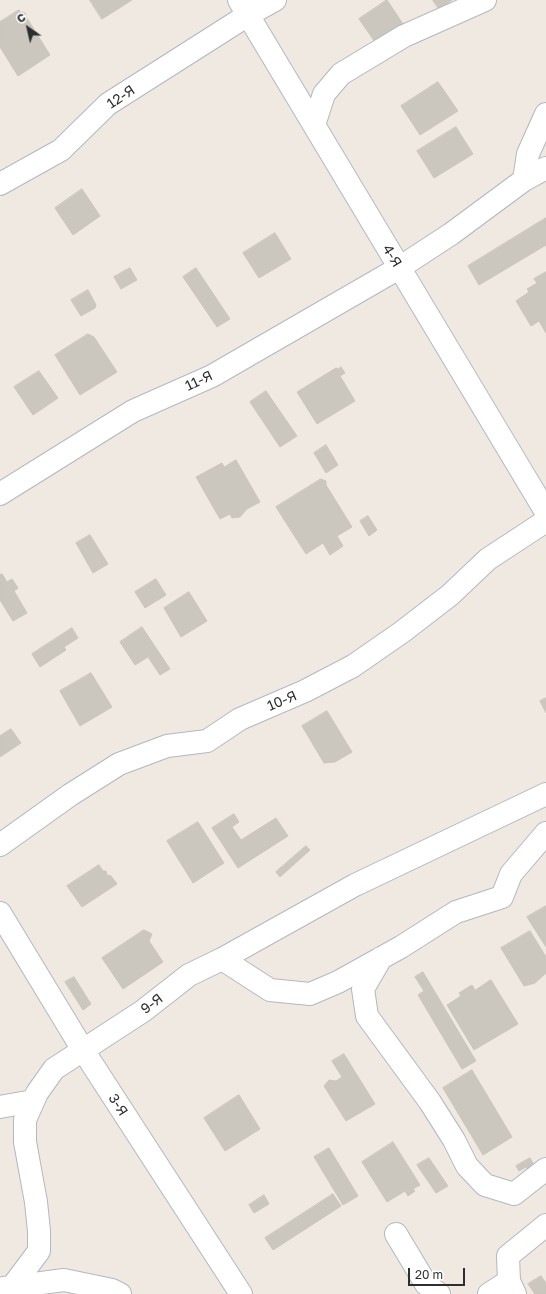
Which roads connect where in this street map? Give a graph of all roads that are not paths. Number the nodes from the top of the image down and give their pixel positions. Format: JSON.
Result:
{"nodes":[{"id":1,"x":275,"y":0,"type":"edge"},
{"id":2,"x":485,"y":0,"type":"edge"},
{"id":3,"x":244,"y":8,"type":"edge"},
{"id":4,"x":546,"y":114,"type":"edge"},
{"id":5,"x":314,"y":126,"type":"junction"},
{"id":6,"x":546,"y":168,"type":"edge"},
{"id":7,"x":524,"y":180,"type":"junction"},
{"id":8,"x":0,"y":184,"type":"edge"},
{"id":9,"x":399,"y":268,"type":"junction"},
{"id":10,"x":0,"y":494,"type":"edge"},
{"id":11,"x":546,"y":512,"type":"edge"},
{"id":12,"x":546,"y":521,"type":"edge"},
{"id":13,"x":546,"y":794,"type":"edge"},
{"id":14,"x":546,"y":833,"type":"edge"},
{"id":15,"x":0,"y":845,"type":"edge"},
{"id":16,"x":0,"y":912,"type":"edge"},
{"id":17,"x":9,"y":943,"type":"edge"},
{"id":18,"x":382,"y":957,"type":"junction"},
{"id":19,"x":222,"y":959,"type":"junction"},
{"id":20,"x":83,"y":1050,"type":"junction"},
{"id":21,"x":33,"y":1101,"type":"junction"},
{"id":22,"x":0,"y":1107,"type":"edge"},
{"id":23,"x":546,"y":1169,"type":"edge"},
{"id":24,"x":546,"y":1226,"type":"edge"},
{"id":25,"x":396,"y":1234,"type":"dead end"},
{"id":26,"x":6,"y":1288,"type":"edge"},
{"id":27,"x":512,"y":1288,"type":"edge"},
{"id":28,"x":120,"y":1294,"type":"edge"},
{"id":29,"x":241,"y":1294,"type":"edge"},
{"id":30,"x":439,"y":1294,"type":"edge"},
{"id":31,"x":489,"y":1294,"type":"edge"}],
"edges":[{"from":1,"to":3,"type":"street","name":"12-Я"},
{"from":2,"to":5,"type":"street"},
{"from":3,"to":5,"type":"street","name":"4-Я"},
{"from":3,"to":8,"type":"street","name":"12-Я"},
{"from":4,"to":7,"type":"street"},
{"from":5,"to":9,"type":"street","name":"4-Я"},
{"from":6,"to":7,"type":"street","name":"11-Я"},
{"from":7,"to":9,"type":"street","name":"11-Я"},
{"from":9,"to":10,"type":"street","name":"11-Я"},
{"from":9,"to":11,"type":"street","name":"4-Я"},
{"from":12,"to":15,"type":"street","name":"10-Я"},
{"from":13,"to":19,"type":"street","name":"9-Я"},
{"from":14,"to":18,"type":"street"},
{"from":16,"to":17,"type":"street","name":"3-Я"},
{"from":17,"to":20,"type":"street","name":"3-Я"},
{"from":18,"to":19,"type":"street"},
{"from":18,"to":23,"type":"street"},
{"from":19,"to":20,"type":"street","name":"9-Я"},
{"from":20,"to":21,"type":"street","name":"9-Я"},
{"from":20,"to":29,"type":"street","name":"3-Я"},
{"from":21,"to":22,"type":"street"},
{"from":21,"to":26,"type":"street","name":"9-Я"},
{"from":24,"to":27,"type":"street"},
{"from":25,"to":30,"type":"street"},
{"from":26,"to":28,"type":"street"},
{"from":27,"to":31,"type":"street"}]}
